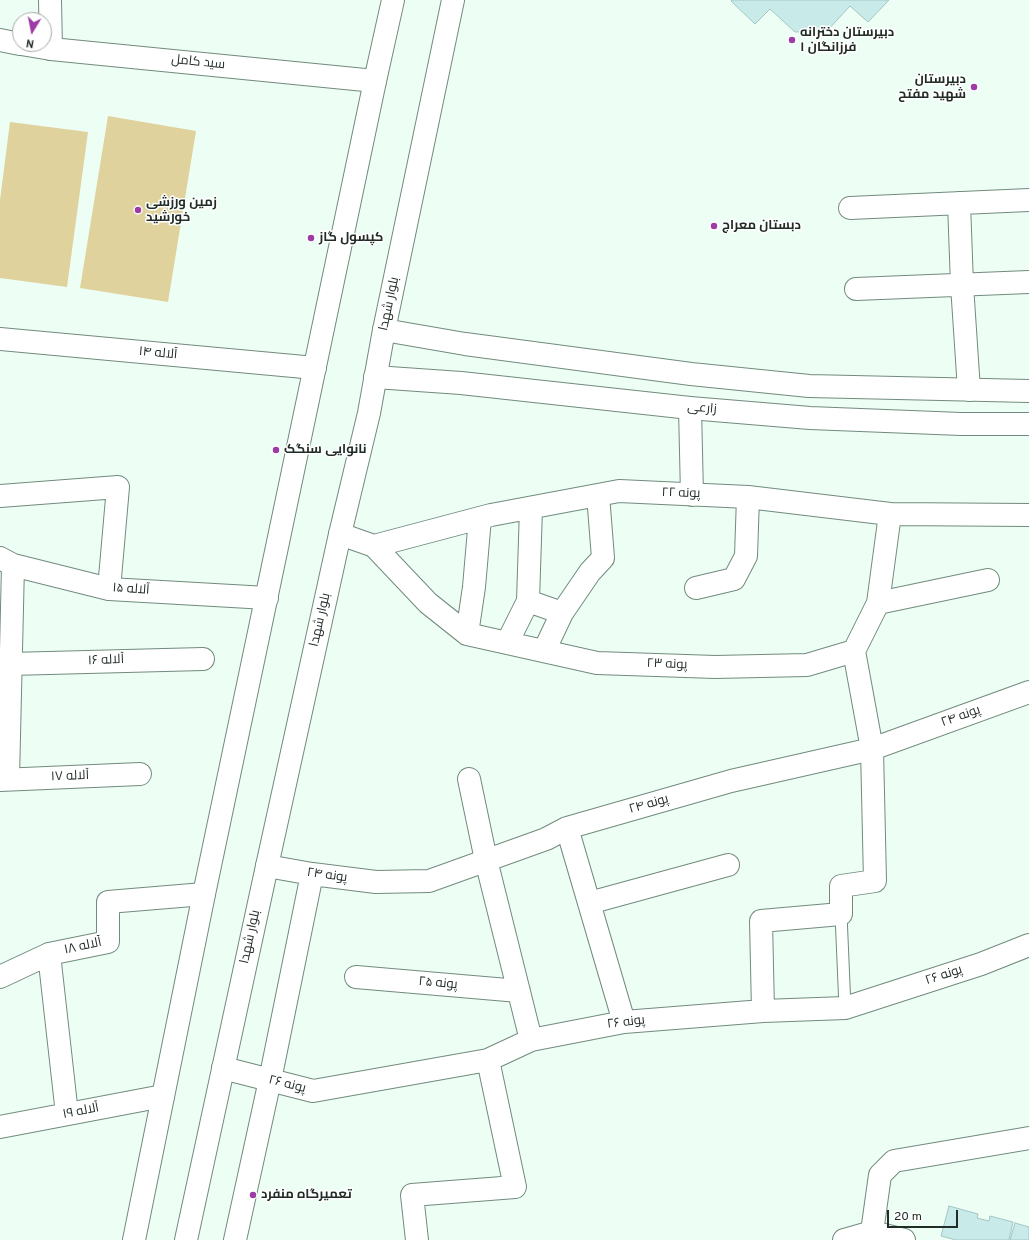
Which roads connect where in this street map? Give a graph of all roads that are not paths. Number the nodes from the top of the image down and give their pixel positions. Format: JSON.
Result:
{"nodes":[{"id":1,"x":50,"y":0,"type":"edge"},
{"id":2,"x":394,"y":0,"type":"edge"},
{"id":3,"x":453,"y":0,"type":"edge"},
{"id":4,"x":50,"y":12,"type":"edge"},
{"id":5,"x":0,"y":40,"type":"edge"},
{"id":6,"x":12,"y":42,"type":"edge"},
{"id":7,"x":52,"y":49,"type":"edge"},
{"id":8,"x":375,"y":81,"type":"junction"},
{"id":9,"x":1029,"y":200,"type":"edge"},
{"id":10,"x":959,"y":203,"type":"junction"},
{"id":11,"x":850,"y":208,"type":"dead end"},
{"id":12,"x":1029,"y":282,"type":"edge"},
{"id":13,"x":962,"y":285,"type":"junction"},
{"id":14,"x":856,"y":289,"type":"dead end"},
{"id":15,"x":384,"y":330,"type":"junction"},
{"id":16,"x":0,"y":339,"type":"edge"},
{"id":17,"x":315,"y":368,"type":"junction"},
{"id":18,"x":375,"y":377,"type":"junction"},
{"id":19,"x":969,"y":390,"type":"junction"},
{"id":20,"x":1029,"y":391,"type":"edge"},
{"id":21,"x":690,"y":408,"type":"junction"},
{"id":22,"x":1029,"y":424,"type":"edge"},
{"id":23,"x":598,"y":495,"type":"junction"},
{"id":24,"x":692,"y":495,"type":"junction"},
{"id":25,"x":0,"y":496,"type":"edge"},
{"id":26,"x":748,"y":497,"type":"junction"},
{"id":27,"x":531,"y":508,"type":"junction"},
{"id":28,"x":890,"y":514,"type":"junction"},
{"id":29,"x":1029,"y":515,"type":"edge"},
{"id":30,"x":480,"y":518,"type":"junction"},
{"id":31,"x":340,"y":534,"type":"junction"},
{"id":32,"x":374,"y":546,"type":"junction"},
{"id":33,"x":7,"y":561,"type":"edge"},
{"id":34,"x":988,"y":580,"type":"dead end"},
{"id":35,"x":696,"y":588,"type":"dead end"},
{"id":36,"x":109,"y":589,"type":"junction"},
{"id":37,"x":267,"y":598,"type":"junction"},
{"id":38,"x":6,"y":600,"type":"edge"},
{"id":39,"x":528,"y":601,"type":"junction"},
{"id":40,"x":878,"y":603,"type":"junction"},
{"id":41,"x":562,"y":613,"type":"junction"},
{"id":42,"x":467,"y":634,"type":"junction"},
{"id":43,"x":508,"y":643,"type":"junction"},
{"id":44,"x":544,"y":651,"type":"junction"},
{"id":45,"x":854,"y":651,"type":"junction"},
{"id":46,"x":203,"y":658,"type":"dead end"},
{"id":47,"x":10,"y":664,"type":"junction"},
{"id":48,"x":1029,"y":692,"type":"edge"},
{"id":49,"x":872,"y":749,"type":"junction"},
{"id":50,"x":140,"y":774,"type":"dead end"},
{"id":51,"x":469,"y":779,"type":"dead end"},
{"id":52,"x":4,"y":780,"type":"edge"},
{"id":53,"x":567,"y":828,"type":"junction"},
{"id":54,"x":486,"y":860,"type":"junction"},
{"id":55,"x":728,"y":864,"type":"dead end"},
{"id":56,"x":267,"y":866,"type":"junction"},
{"id":57,"x":312,"y":874,"type":"junction"},
{"id":58,"x":204,"y":894,"type":"junction"},
{"id":59,"x":589,"y":903,"type":"junction"},
{"id":60,"x":842,"y":914,"type":"junction"},
{"id":61,"x":1029,"y":945,"type":"edge"},
{"id":62,"x":49,"y":954,"type":"junction"},
{"id":63,"x":0,"y":977,"type":"edge"},
{"id":64,"x":356,"y":977,"type":"dead end"},
{"id":65,"x":520,"y":991,"type":"junction"},
{"id":66,"x":845,"y":1008,"type":"junction"},
{"id":67,"x":763,"y":1011,"type":"junction"},
{"id":68,"x":624,"y":1022,"type":"junction"},
{"id":69,"x":531,"y":1040,"type":"junction"},
{"id":70,"x":488,"y":1060,"type":"junction"},
{"id":71,"x":223,"y":1068,"type":"junction"},
{"id":72,"x":270,"y":1080,"type":"junction"},
{"id":73,"x":162,"y":1096,"type":"junction"},
{"id":74,"x":67,"y":1114,"type":"junction"},
{"id":75,"x":0,"y":1127,"type":"edge"},
{"id":76,"x":1029,"y":1138,"type":"edge"},
{"id":77,"x":872,"y":1232,"type":"junction"},
{"id":78,"x":134,"y":1240,"type":"edge"},
{"id":79,"x":186,"y":1240,"type":"edge"},
{"id":80,"x":235,"y":1240,"type":"edge"},
{"id":81,"x":417,"y":1240,"type":"edge"},
{"id":82,"x":844,"y":1240,"type":"edge"},
{"id":83,"x":904,"y":1240,"type":"edge"}],
"edges":[{"from":1,"to":4,"type":"street"},
{"from":2,"to":8,"type":"street"},
{"from":3,"to":15,"type":"street","name":"بلوار شهدا"},
{"from":5,"to":6,"type":"street","name":"سید کامل"},
{"from":7,"to":8,"type":"street","name":"سید کامل"},
{"from":8,"to":17,"type":"street"},
{"from":9,"to":10,"type":"street"},
{"from":10,"to":11,"type":"street"},
{"from":10,"to":13,"type":"street"},
{"from":12,"to":13,"type":"street"},
{"from":13,"to":14,"type":"street"},
{"from":13,"to":19,"type":"street"},
{"from":15,"to":18,"type":"street","name":"بلوار شهدا"},
{"from":15,"to":19,"type":"street"},
{"from":16,"to":17,"type":"street","name":"آلاله ۱۴"},
{"from":17,"to":37,"type":"street"},
{"from":18,"to":21,"type":"street","name":"زارعی"},
{"from":18,"to":31,"type":"street","name":"بلوار شهدا"},
{"from":19,"to":20,"type":"street"},
{"from":21,"to":22,"type":"street","name":"زارعی"},
{"from":21,"to":24,"type":"street"},
{"from":23,"to":24,"type":"street","name":"پونه ۲۲"},
{"from":23,"to":27,"type":"street","name":"پونه ۲۲"},
{"from":23,"to":41,"type":"street"},
{"from":24,"to":26,"type":"street","name":"پونه ۲۲"},
{"from":25,"to":36,"type":"street"},
{"from":26,"to":28,"type":"street","name":"پونه ۲۲"},
{"from":26,"to":35,"type":"street"},
{"from":27,"to":30,"type":"street","name":"پونه ۲۲"},
{"from":27,"to":39,"type":"street"},
{"from":28,"to":29,"type":"street","name":"پونه ۲۲"},
{"from":28,"to":40,"type":"street"},
{"from":30,"to":32,"type":"street","name":"پونه ۲۲"},
{"from":30,"to":42,"type":"street"},
{"from":31,"to":32,"type":"street"},
{"from":31,"to":56,"type":"street","name":"بلوار شهدا"},
{"from":32,"to":42,"type":"street","name":"پونه ۲۳"},
{"from":33,"to":36,"type":"street","name":"آلاله ۱۵"},
{"from":33,"to":38,"type":"street"},
{"from":34,"to":40,"type":"street"},
{"from":36,"to":37,"type":"street","name":"آلاله ۱۵"},
{"from":37,"to":58,"type":"street"},
{"from":38,"to":47,"type":"street"},
{"from":39,"to":41,"type":"street"},
{"from":39,"to":43,"type":"street"},
{"from":40,"to":45,"type":"street"},
{"from":41,"to":44,"type":"street"},
{"from":42,"to":43,"type":"street","name":"پونه ۲۳"},
{"from":43,"to":44,"type":"street","name":"پونه ۲۳"},
{"from":44,"to":45,"type":"street","name":"پونه ۲۳"},
{"from":45,"to":49,"type":"street"},
{"from":46,"to":47,"type":"street","name":"آلاله ۱۶"},
{"from":47,"to":52,"type":"street"},
{"from":48,"to":49,"type":"street","name":"پونه ۲۴"},
{"from":49,"to":53,"type":"street","name":"پونه ۲۴"},
{"from":49,"to":60,"type":"street"},
{"from":50,"to":52,"type":"street","name":"آلاله ۱۷"},
{"from":51,"to":54,"type":"street"},
{"from":53,"to":54,"type":"street","name":"پونه ۲۴"},
{"from":53,"to":59,"type":"street"},
{"from":54,"to":57,"type":"street","name":"پونه ۲۴"},
{"from":54,"to":65,"type":"street"},
{"from":55,"to":59,"type":"street"},
{"from":56,"to":57,"type":"street","name":"پونه ۲۴"},
{"from":56,"to":71,"type":"street","name":"بلوار شهدا"},
{"from":57,"to":72,"type":"street"},
{"from":58,"to":62,"type":"street","name":"آلاله ۱۸"},
{"from":58,"to":73,"type":"street"},
{"from":59,"to":68,"type":"street"},
{"from":60,"to":66,"type":"lane"},
{"from":60,"to":67,"type":"street"},
{"from":61,"to":66,"type":"street","name":"پونه ۲۶"},
{"from":62,"to":63,"type":"street","name":"آلاله ۱۸"},
{"from":62,"to":74,"type":"street"},
{"from":64,"to":65,"type":"street","name":"پونه ۲۵"},
{"from":65,"to":69,"type":"street"},
{"from":66,"to":67,"type":"street","name":"پونه ۲۶"},
{"from":67,"to":68,"type":"street","name":"پونه ۲۶"},
{"from":68,"to":69,"type":"street","name":"پونه ۲۶"},
{"from":69,"to":70,"type":"street","name":"پونه ۲۶"},
{"from":70,"to":72,"type":"street","name":"پونه ۲۶"},
{"from":70,"to":81,"type":"street"},
{"from":71,"to":72,"type":"street","name":"پونه ۲۶"},
{"from":71,"to":79,"type":"street","name":"بلوار شهدا"},
{"from":72,"to":80,"type":"street"},
{"from":73,"to":74,"type":"street","name":"آلاله ۱۹"},
{"from":73,"to":78,"type":"street"},
{"from":74,"to":75,"type":"street","name":"آلاله ۱۹"},
{"from":76,"to":77,"type":"street"},
{"from":77,"to":82,"type":"street"},
{"from":77,"to":83,"type":"street"}]}
